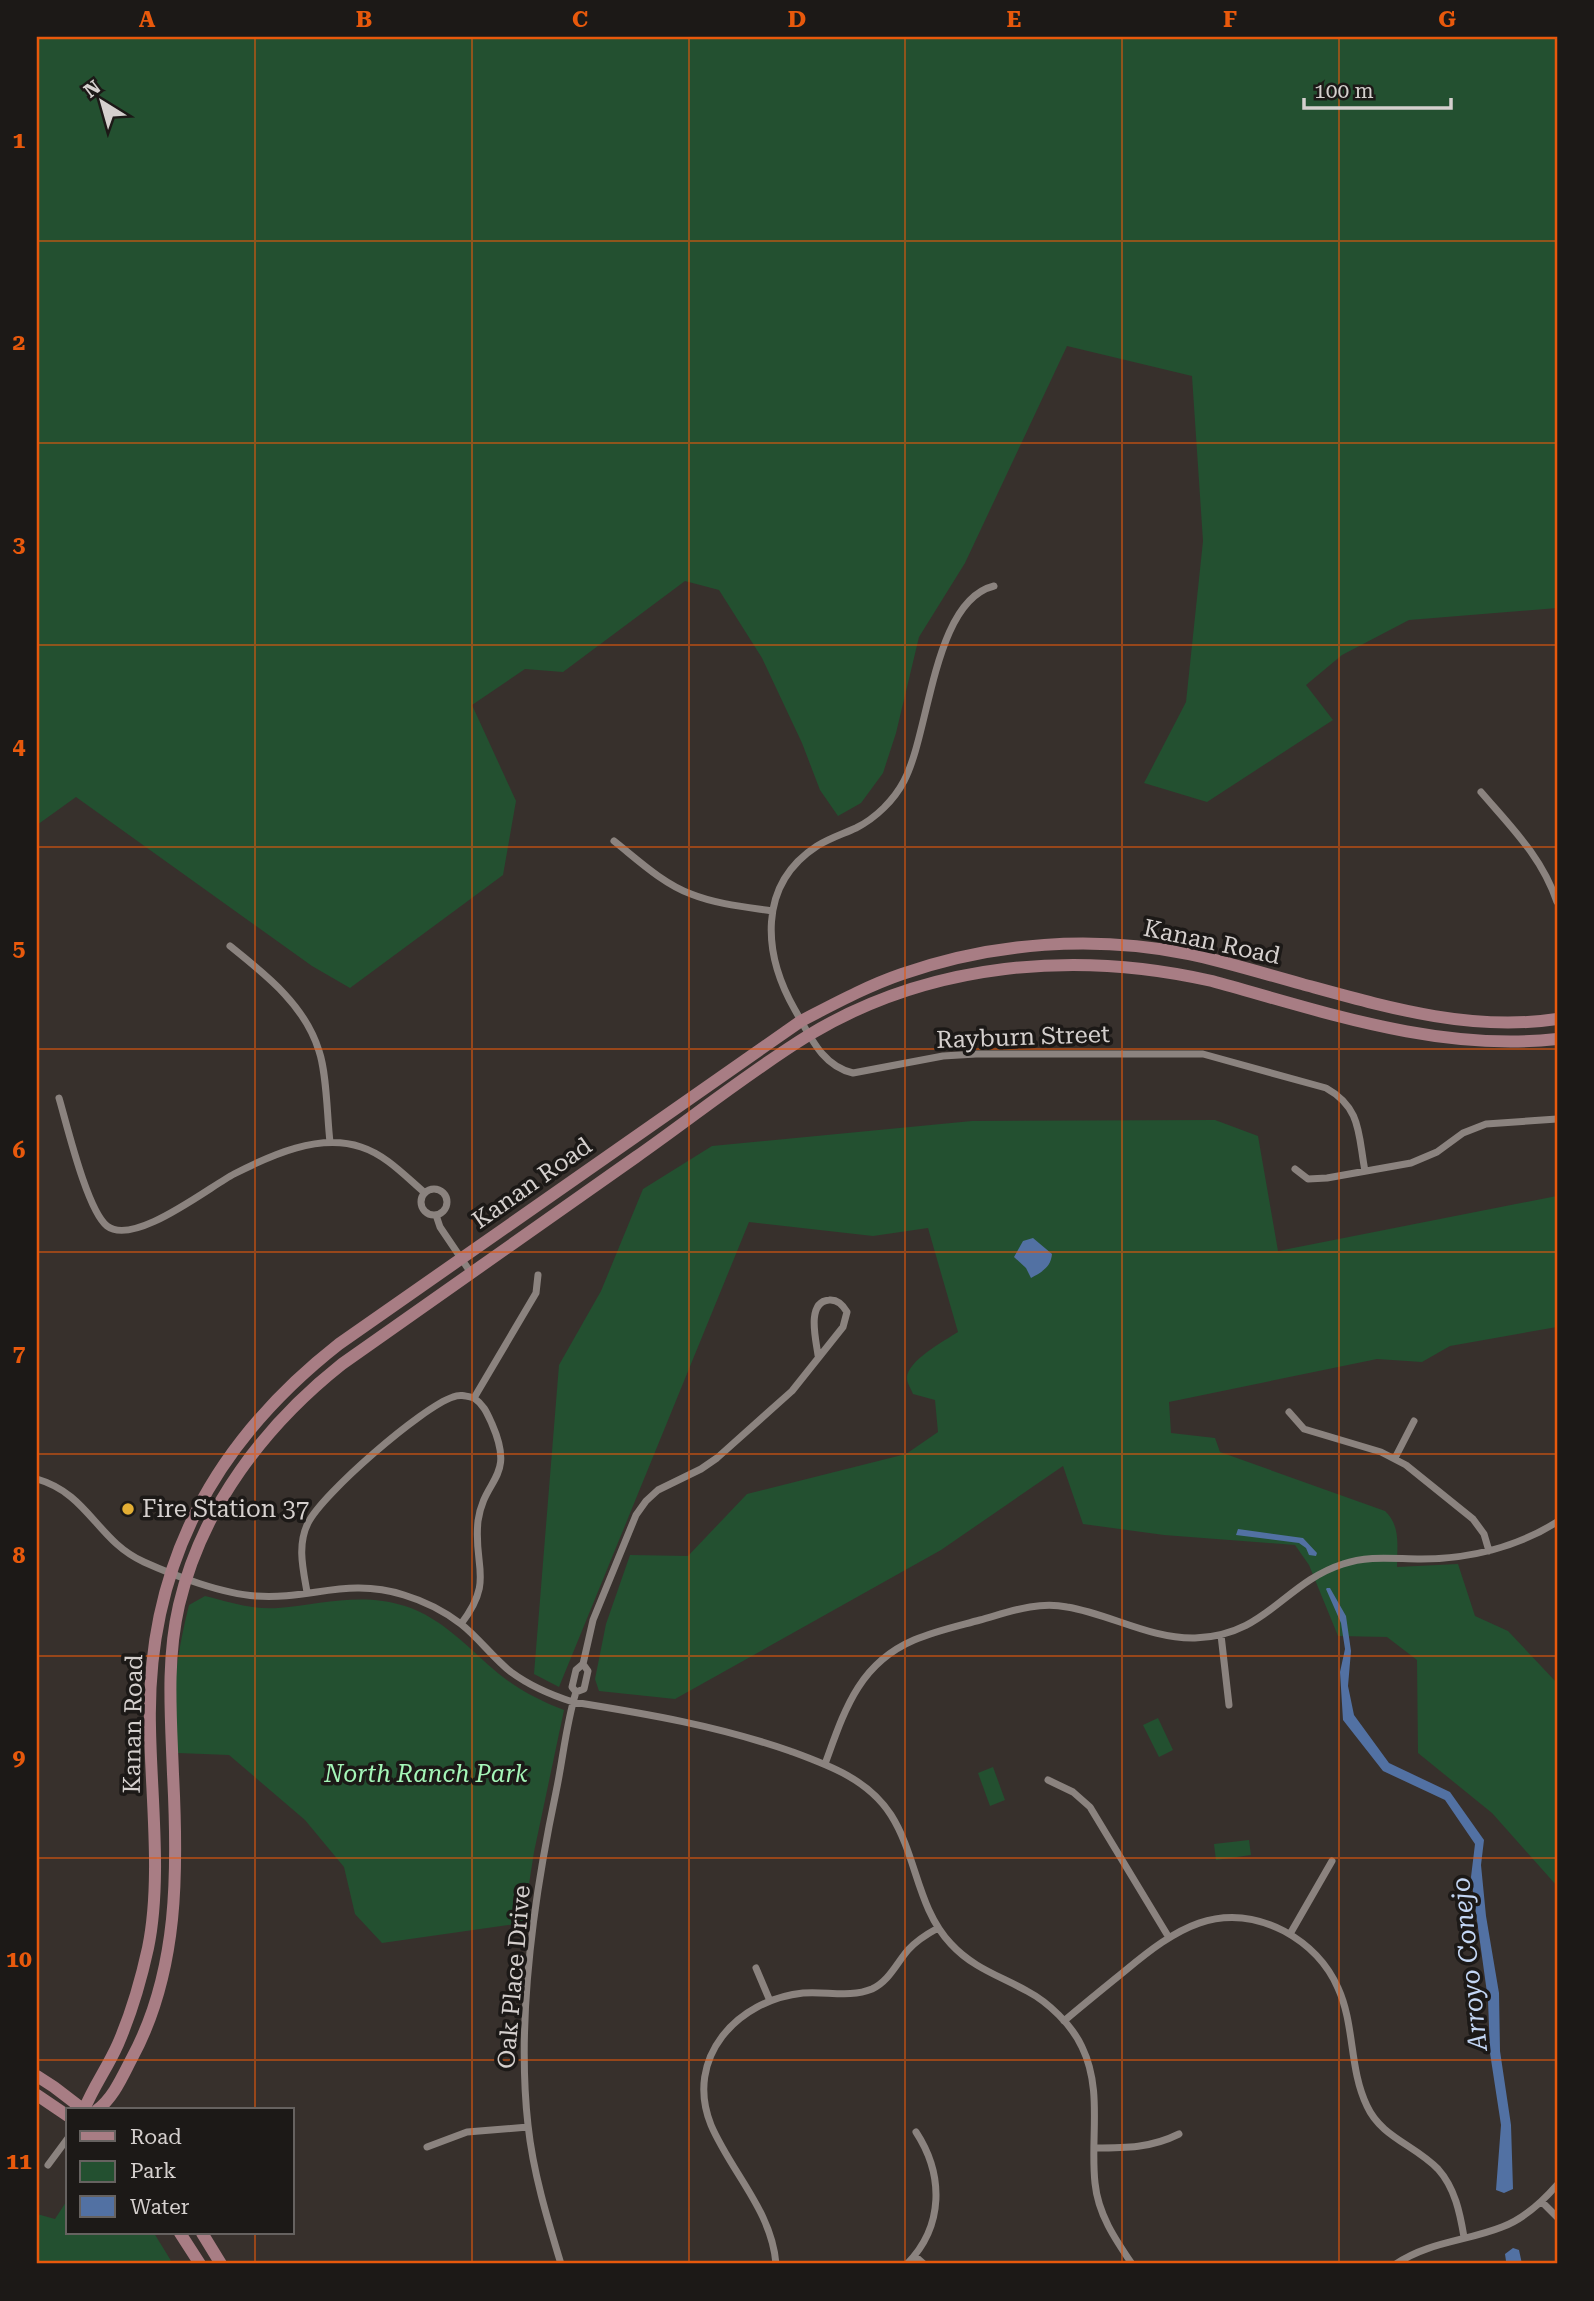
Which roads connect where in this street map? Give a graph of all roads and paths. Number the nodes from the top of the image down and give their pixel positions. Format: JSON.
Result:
{"nodes":[{"id":1,"x":994,"y":586,"type":"dead end"},
{"id":2,"x":1481,"y":792,"type":"dead end"},
{"id":3,"x":614,"y":841,"type":"dead end"},
{"id":4,"x":1557,"y":902,"type":"edge"},
{"id":5,"x":772,"y":911,"type":"junction"},
{"id":6,"x":230,"y":946,"type":"dead end"},
{"id":7,"x":1557,"y":1019,"type":"edge"},
{"id":8,"x":801,"y":1021,"type":"junction"},
{"id":9,"x":810,"y":1035,"type":"junction"},
{"id":10,"x":1557,"y":1039,"type":"edge"},
{"id":11,"x":59,"y":1098,"type":"dead end"},
{"id":12,"x":1557,"y":1119,"type":"edge"},
{"id":13,"x":330,"y":1142,"type":"junction"},
{"id":14,"x":1295,"y":1170,"type":"dead end"},
{"id":15,"x":1365,"y":1171,"type":"junction"},
{"id":16,"x":425,"y":1193,"type":"junction"},
{"id":17,"x":436,"y":1215,"type":"junction"},
{"id":18,"x":461,"y":1259,"type":"junction"},
{"id":19,"x":471,"y":1273,"type":"junction"},
{"id":20,"x":538,"y":1275,"type":"dead end"},
{"id":21,"x":818,"y":1356,"type":"junction"},
{"id":22,"x":474,"y":1398,"type":"junction"},
{"id":23,"x":1289,"y":1412,"type":"dead end"},
{"id":24,"x":1414,"y":1421,"type":"dead end"},
{"id":25,"x":1395,"y":1458,"type":"junction"},
{"id":26,"x":37,"y":1479,"type":"edge"},
{"id":27,"x":1557,"y":1522,"type":"edge"},
{"id":28,"x":1489,"y":1551,"type":"junction"},
{"id":29,"x":170,"y":1573,"type":"junction"},
{"id":30,"x":187,"y":1577,"type":"junction"},
{"id":31,"x":307,"y":1592,"type":"junction"},
{"id":32,"x":461,"y":1624,"type":"junction"},
{"id":33,"x":1221,"y":1635,"type":"junction"},
{"id":34,"x":583,"y":1664,"type":"junction"},
{"id":35,"x":576,"y":1692,"type":"junction"},
{"id":36,"x":573,"y":1702,"type":"junction"},
{"id":37,"x":1229,"y":1705,"type":"dead end"},
{"id":38,"x":825,"y":1764,"type":"junction"},
{"id":39,"x":1048,"y":1780,"type":"dead end"},
{"id":40,"x":1332,"y":1861,"type":"dead end"},
{"id":41,"x":938,"y":1928,"type":"junction"},
{"id":42,"x":1290,"y":1934,"type":"junction"},
{"id":43,"x":1168,"y":1937,"type":"junction"},
{"id":44,"x":756,"y":1968,"type":"dead end"},
{"id":45,"x":770,"y":2001,"type":"junction"},
{"id":46,"x":1064,"y":2021,"type":"junction"},
{"id":47,"x":37,"y":2076,"type":"edge"},
{"id":48,"x":37,"y":2095,"type":"edge"},
{"id":49,"x":81,"y":2108,"type":"edge"},
{"id":50,"x":85,"y":2108,"type":"edge"},
{"id":51,"x":99,"y":2108,"type":"edge"},
{"id":52,"x":66,"y":2115,"type":"edge"},
{"id":53,"x":528,"y":2127,"type":"junction"},
{"id":54,"x":916,"y":2132,"type":"dead end"},
{"id":55,"x":1179,"y":2134,"type":"dead end"},
{"id":56,"x":66,"y":2141,"type":"edge"},
{"id":57,"x":427,"y":2147,"type":"dead end"},
{"id":58,"x":1095,"y":2148,"type":"junction"},
{"id":59,"x":48,"y":2165,"type":"dead end"},
{"id":60,"x":1557,"y":2185,"type":"edge"},
{"id":61,"x":1542,"y":2202,"type":"junction"},
{"id":62,"x":1557,"y":2217,"type":"edge"},
{"id":63,"x":181,"y":2234,"type":"edge"},
{"id":64,"x":203,"y":2234,"type":"edge"},
{"id":65,"x":1464,"y":2237,"type":"junction"},
{"id":66,"x":915,"y":2256,"type":"junction"},
{"id":67,"x":200,"y":2264,"type":"edge"},
{"id":68,"x":221,"y":2264,"type":"edge"},
{"id":69,"x":561,"y":2264,"type":"edge"},
{"id":70,"x":776,"y":2264,"type":"edge"},
{"id":71,"x":907,"y":2264,"type":"edge"},
{"id":72,"x":924,"y":2264,"type":"edge"},
{"id":73,"x":1132,"y":2264,"type":"edge"},
{"id":74,"x":1395,"y":2264,"type":"edge"}],
"edges":[{"from":1,"to":5,"type":"street","name":"Rayburn Street"},
{"from":2,"to":4,"type":"street"},
{"from":3,"to":5,"type":"street"},
{"from":5,"to":8,"type":"street","name":"Rayburn Street"},
{"from":6,"to":13,"type":"street"},
{"from":7,"to":8,"type":"main road","name":"Kanan Road"},
{"from":8,"to":9,"type":"street","name":"Rayburn Street"},
{"from":8,"to":18,"type":"main road","name":"Kanan Road"},
{"from":9,"to":10,"type":"main road","name":"Kanan Road"},
{"from":9,"to":15,"type":"street","name":"Rayburn Street"},
{"from":9,"to":19,"type":"main road","name":"Kanan Road"},
{"from":11,"to":13,"type":"street"},
{"from":12,"to":15,"type":"street"},
{"from":13,"to":16,"type":"street"},
{"from":14,"to":15,"type":"street"},
{"from":16,"to":17,"type":"street"},
{"from":16,"to":17,"type":"street"},
{"from":17,"to":18,"type":"street"},
{"from":18,"to":19,"type":"street"},
{"from":18,"to":29,"type":"main road","name":"Kanan Road"},
{"from":19,"to":30,"type":"main road","name":"Kanan Road"},
{"from":20,"to":22,"type":"street"},
{"from":21,"to":21,"type":"street","name":"Oak Place Drive"},
{"from":21,"to":34,"type":"street","name":"Oak Place Drive"},
{"from":22,"to":31,"type":"street"},
{"from":22,"to":32,"type":"street"},
{"from":23,"to":25,"type":"street"},
{"from":24,"to":25,"type":"street"},
{"from":25,"to":28,"type":"street"},
{"from":26,"to":29,"type":"street"},
{"from":27,"to":28,"type":"street"},
{"from":28,"to":33,"type":"street"},
{"from":29,"to":30,"type":"street"},
{"from":29,"to":50,"type":"main road","name":"Kanan Road"},
{"from":30,"to":31,"type":"street"},
{"from":30,"to":51,"type":"main road","name":"Kanan Road"},
{"from":31,"to":32,"type":"street"},
{"from":32,"to":36,"type":"street"},
{"from":33,"to":37,"type":"street"},
{"from":33,"to":38,"type":"street"},
{"from":34,"to":35,"type":"street","name":"Oak Place Drive"},
{"from":34,"to":35,"type":"street","name":"Oak Place Drive"},
{"from":35,"to":36,"type":"street","name":"Oak Place Drive"},
{"from":36,"to":38,"type":"street"},
{"from":36,"to":53,"type":"street","name":"Oak Place Drive"},
{"from":38,"to":41,"type":"street"},
{"from":39,"to":43,"type":"street"},
{"from":40,"to":42,"type":"street"},
{"from":41,"to":45,"type":"street"},
{"from":41,"to":46,"type":"street"},
{"from":42,"to":43,"type":"street"},
{"from":42,"to":65,"type":"street"},
{"from":43,"to":46,"type":"street"},
{"from":44,"to":45,"type":"street"},
{"from":45,"to":70,"type":"street"},
{"from":46,"to":58,"type":"street"},
{"from":47,"to":49,"type":"main road"},
{"from":48,"to":52,"type":"main road"},
{"from":53,"to":57,"type":"street"},
{"from":53,"to":69,"type":"street","name":"Oak Place Drive"},
{"from":54,"to":66,"type":"street"},
{"from":55,"to":58,"type":"street"},
{"from":56,"to":59,"type":"street"},
{"from":58,"to":73,"type":"street"},
{"from":60,"to":61,"type":"street"},
{"from":61,"to":62,"type":"street"},
{"from":61,"to":65,"type":"street"},
{"from":63,"to":67,"type":"main road"},
{"from":64,"to":68,"type":"main road"},
{"from":65,"to":74,"type":"street"},
{"from":66,"to":71,"type":"street"},
{"from":66,"to":72,"type":"street"}]}
